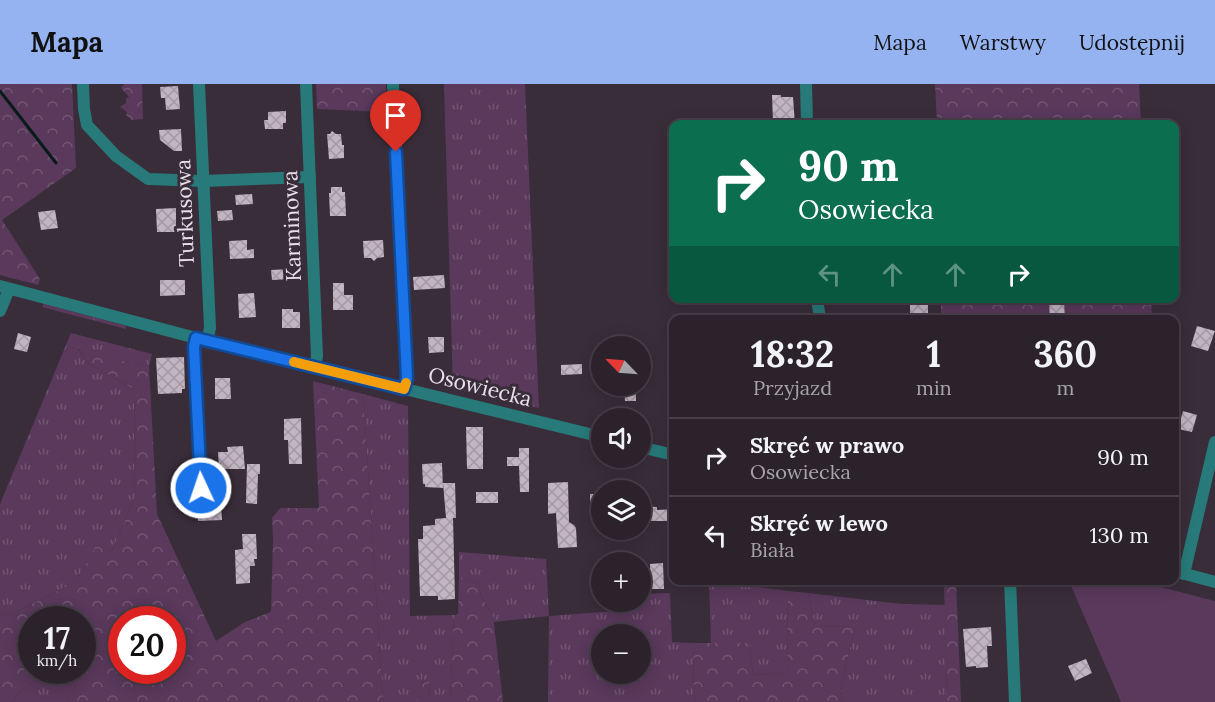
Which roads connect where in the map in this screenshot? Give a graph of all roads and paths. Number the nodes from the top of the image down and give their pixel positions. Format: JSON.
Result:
{"nodes":[{"id":1,"x":83,"y":84,"type":"edge"},
{"id":2,"x":199,"y":84,"type":"edge"},
{"id":3,"x":306,"y":84,"type":"edge"},
{"id":4,"x":393,"y":84,"type":"edge"},
{"id":5,"x":806,"y":84,"type":"edge"},
{"id":6,"x":807,"y":120,"type":"edge"},
{"id":7,"x":309,"y":177,"type":"junction"},
{"id":8,"x":204,"y":181,"type":"junction"},
{"id":9,"x":5,"y":287,"type":"edge"},
{"id":10,"x":0,"y":311,"type":"edge"},
{"id":11,"x":201,"y":340,"type":"junction"},
{"id":12,"x":315,"y":367,"type":"junction"},
{"id":13,"x":404,"y":389,"type":"junction"},
{"id":14,"x":591,"y":434,"type":"edge"},
{"id":15,"x":1215,"y":442,"type":"edge"},
{"id":16,"x":651,"y":450,"type":"edge"},
{"id":17,"x":669,"y":454,"type":"edge"},
{"id":18,"x":201,"y":488,"type":"dead end"},
{"id":19,"x":1179,"y":573,"type":"edge"},
{"id":20,"x":1215,"y":582,"type":"edge"},
{"id":21,"x":1010,"y":585,"type":"edge"},
{"id":22,"x":1015,"y":702,"type":"edge"}],
"edges":[{"from":1,"to":8,"type":"street"},
{"from":2,"to":8,"type":"street","name":"Turkusowa"},
{"from":3,"to":7,"type":"street","name":"Karminowa"},
{"from":4,"to":13,"type":"street"},
{"from":5,"to":6,"type":"street"},
{"from":7,"to":8,"type":"street"},
{"from":7,"to":12,"type":"street","name":"Karminowa"},
{"from":8,"to":11,"type":"street","name":"Turkusowa"},
{"from":9,"to":10,"type":"street"},
{"from":9,"to":11,"type":"street","name":"Osowiecka"},
{"from":11,"to":12,"type":"street","name":"Osowiecka"},
{"from":11,"to":18,"type":"street","name":"Turkusowa"},
{"from":12,"to":13,"type":"street","name":"Osowiecka"},
{"from":13,"to":14,"type":"street","name":"Osowiecka"},
{"from":15,"to":19,"type":"street"},
{"from":16,"to":17,"type":"street"},
{"from":19,"to":20,"type":"street"},
{"from":21,"to":22,"type":"street"}]}
